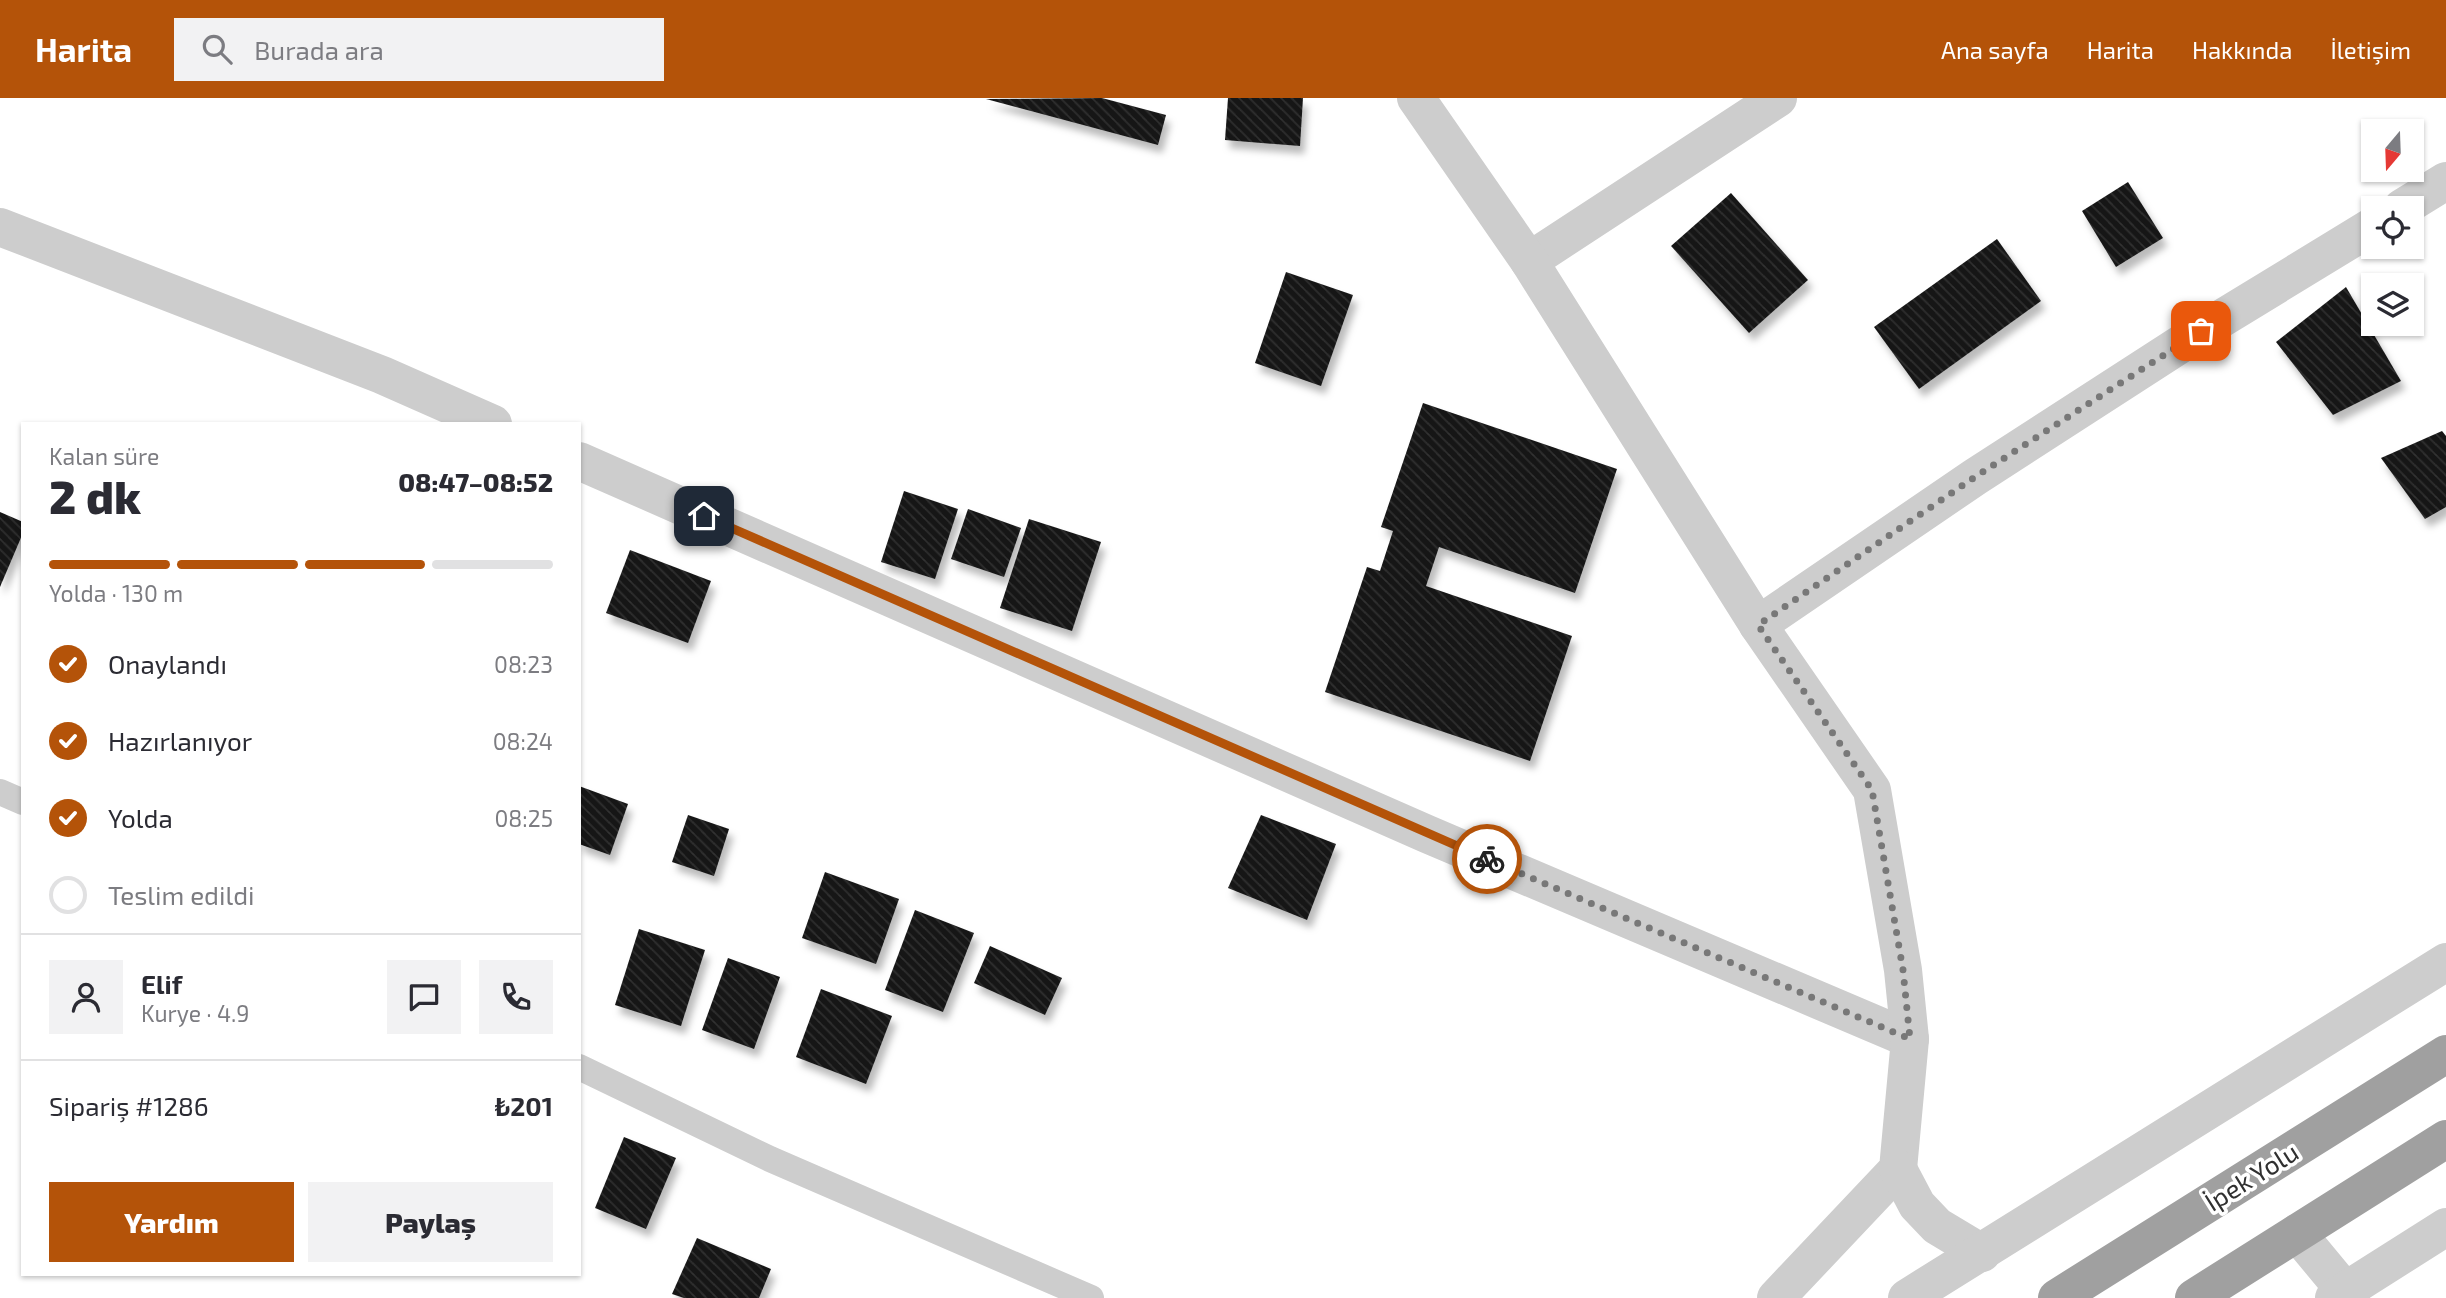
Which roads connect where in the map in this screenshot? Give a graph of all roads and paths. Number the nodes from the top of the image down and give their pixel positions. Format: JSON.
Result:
{"nodes":[{"id":1,"x":1416,"y":98,"type":"edge"},
{"id":2,"x":1778,"y":98,"type":"edge"},
{"id":3,"x":2446,"y":181,"type":"edge"},
{"id":4,"x":2422,"y":196,"type":"edge"},
{"id":5,"x":0,"y":227,"type":"edge"},
{"id":6,"x":2361,"y":233,"type":"edge"},
{"id":7,"x":1529,"y":261,"type":"junction"},
{"id":8,"x":488,"y":422,"type":"edge"},
{"id":9,"x":581,"y":462,"type":"edge"},
{"id":10,"x":1758,"y":625,"type":"junction"},
{"id":11,"x":0,"y":792,"type":"edge"},
{"id":12,"x":21,"y":801,"type":"edge"},
{"id":13,"x":2446,"y":962,"type":"edge"},
{"id":14,"x":1910,"y":1039,"type":"junction"},
{"id":15,"x":2446,"y":1054,"type":"edge"},
{"id":16,"x":581,"y":1068,"type":"edge"},
{"id":17,"x":2446,"y":1139,"type":"edge"},
{"id":18,"x":1898,"y":1170,"type":"junction"},
{"id":19,"x":2446,"y":1227,"type":"edge"},
{"id":20,"x":2297,"y":1233,"type":"junction"},
{"id":21,"x":1982,"y":1253,"type":"junction"},
{"id":22,"x":2343,"y":1296,"type":"edge"},
{"id":23,"x":1091,"y":1298,"type":"edge"},
{"id":24,"x":1776,"y":1298,"type":"edge"},
{"id":25,"x":1907,"y":1298,"type":"edge"},
{"id":26,"x":2057,"y":1298,"type":"edge"},
{"id":27,"x":2194,"y":1298,"type":"edge"}],
"edges":[{"from":1,"to":7,"type":"street"},
{"from":2,"to":7,"type":"street"},
{"from":3,"to":4,"type":"street"},
{"from":5,"to":8,"type":"street"},
{"from":6,"to":10,"type":"street"},
{"from":7,"to":10,"type":"street"},
{"from":9,"to":14,"type":"street"},
{"from":10,"to":14,"type":"street"},
{"from":11,"to":12,"type":"lane"},
{"from":13,"to":21,"type":"street"},
{"from":14,"to":18,"type":"street"},
{"from":15,"to":26,"type":"highway","name":"İpek Yolu"},
{"from":16,"to":23,"type":"lane"},
{"from":17,"to":20,"type":"highway"},
{"from":18,"to":21,"type":"street"},
{"from":18,"to":24,"type":"street"},
{"from":19,"to":22,"type":"street"},
{"from":20,"to":22,"type":"street"},
{"from":20,"to":27,"type":"highway"},
{"from":21,"to":25,"type":"street"}]}
